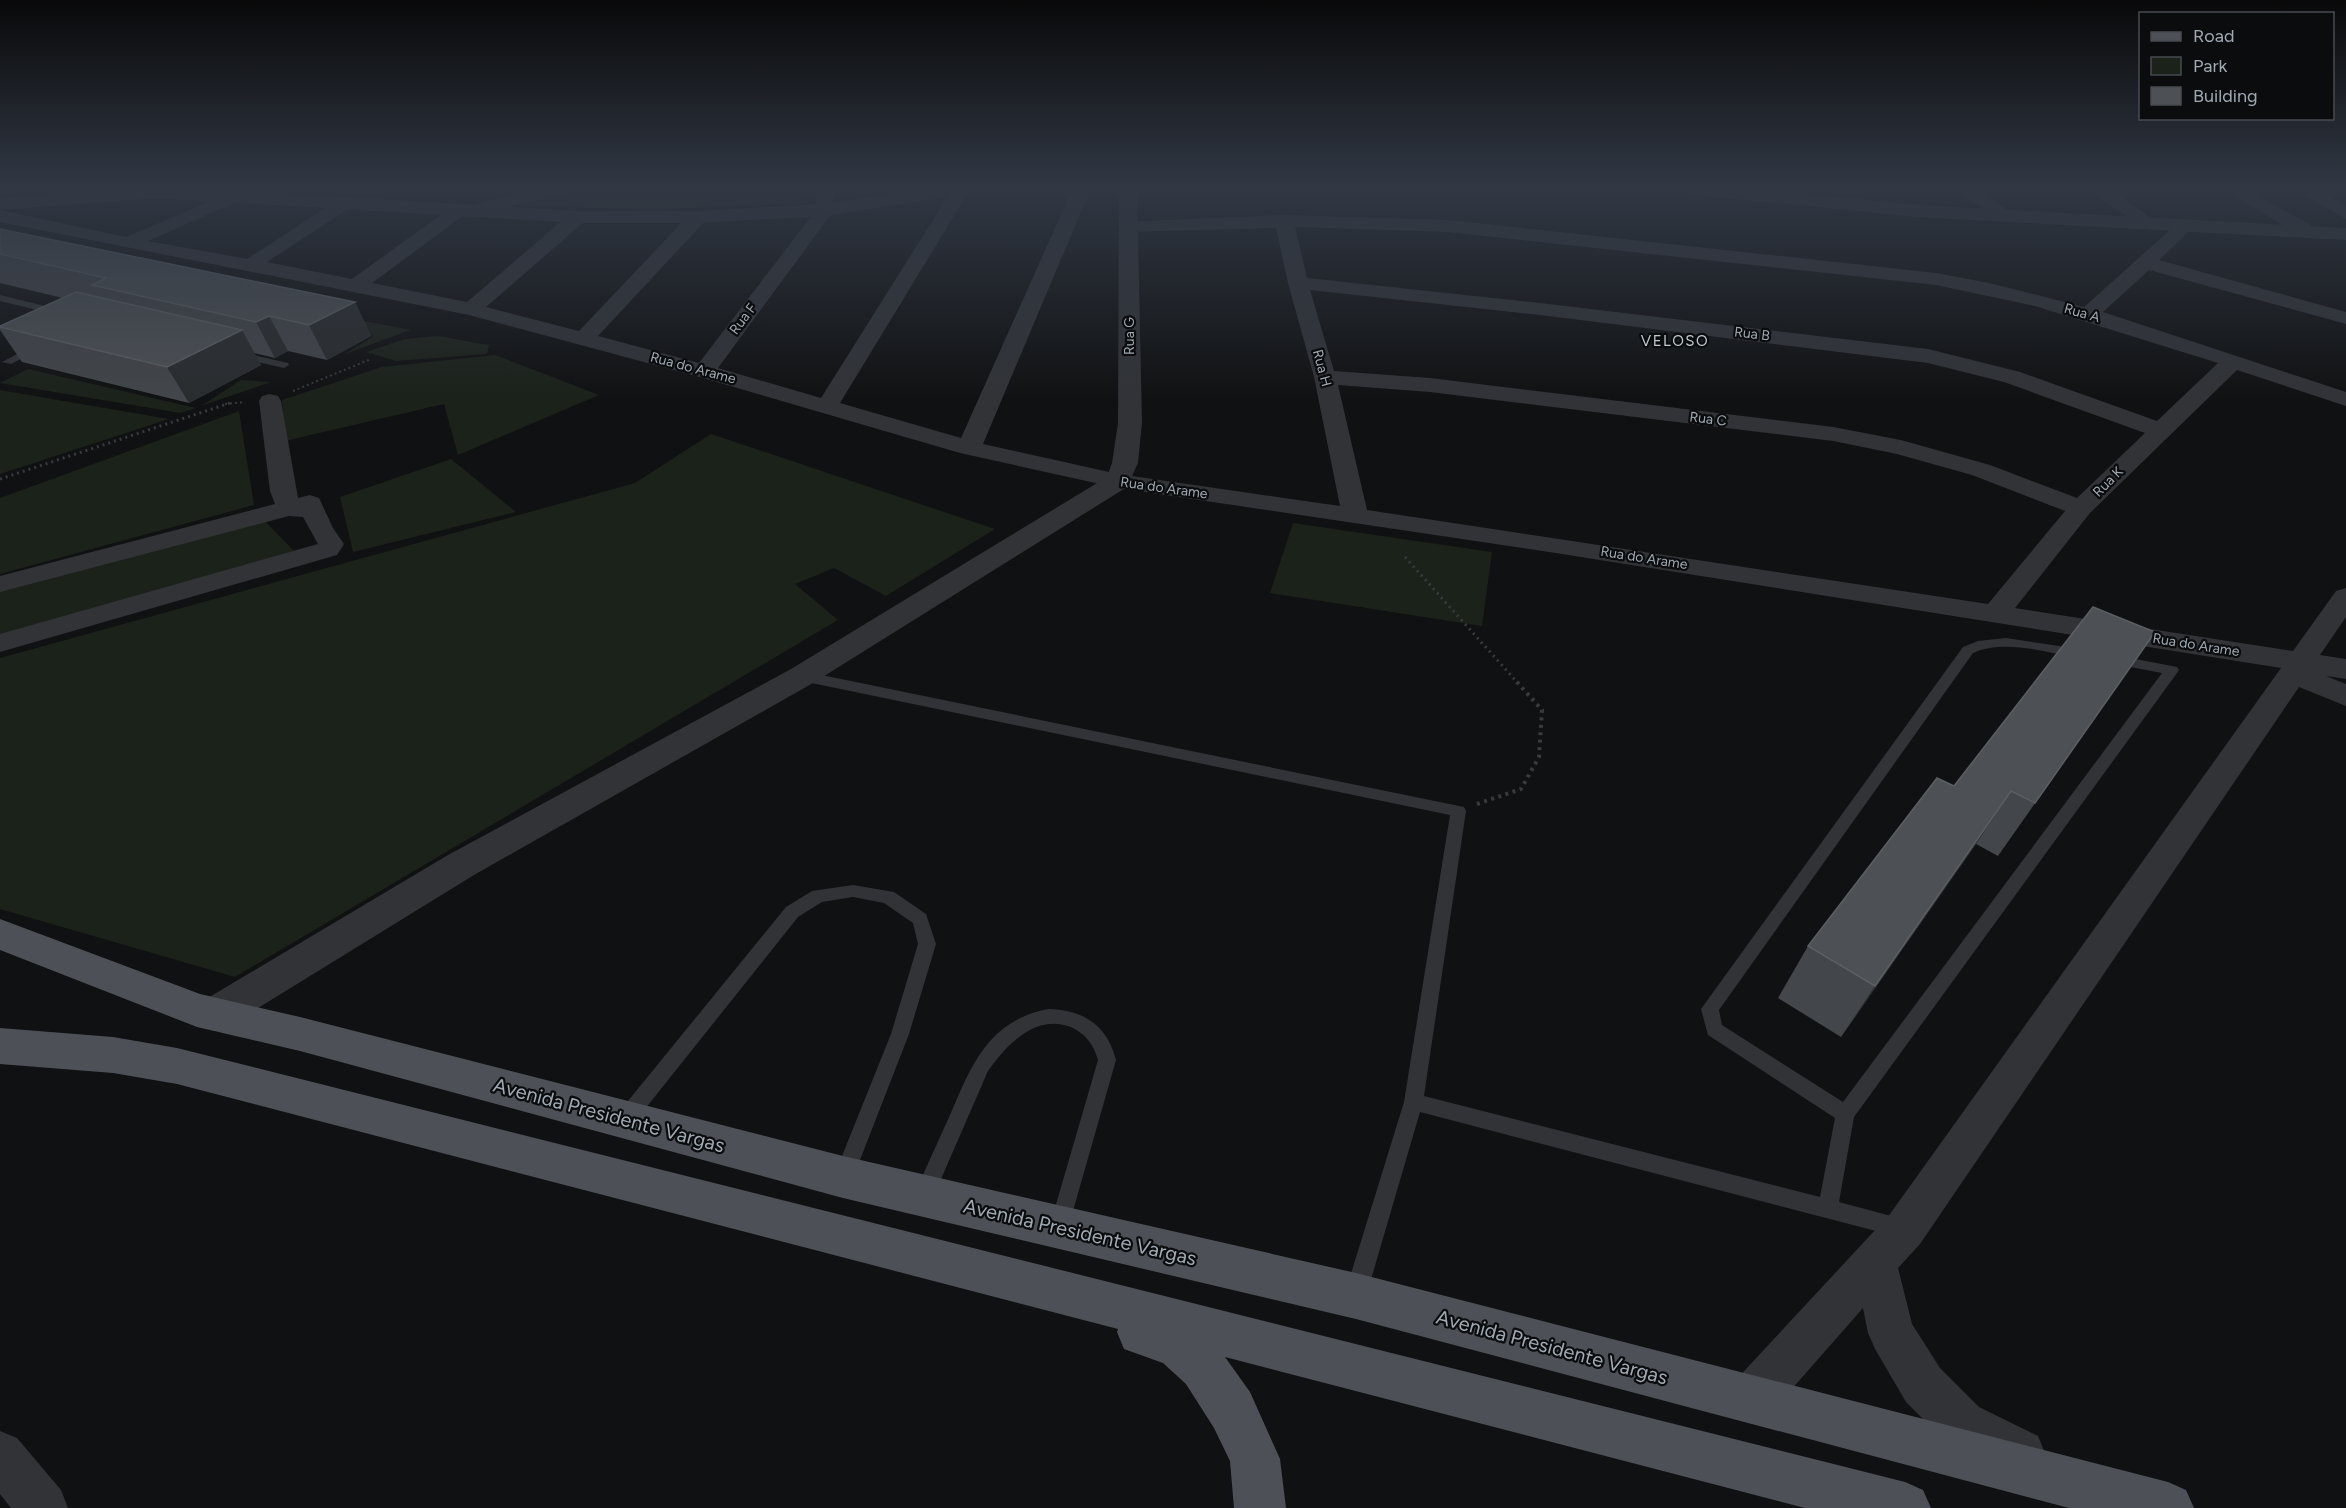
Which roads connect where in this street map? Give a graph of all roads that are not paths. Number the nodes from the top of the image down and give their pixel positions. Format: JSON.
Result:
{"nodes":[{"id":1,"x":213,"y":258,"type":"edge"},
{"id":2,"x":260,"y":258,"type":"edge"},
{"id":3,"x":396,"y":258,"type":"edge"},
{"id":4,"x":530,"y":258,"type":"edge"},
{"id":5,"x":660,"y":258,"type":"edge"},
{"id":6,"x":789,"y":258,"type":"edge"},
{"id":7,"x":920,"y":258,"type":"edge"},
{"id":8,"x":1052,"y":258,"type":"edge"},
{"id":9,"x":1128,"y":258,"type":"edge"},
{"id":10,"x":1292,"y":258,"type":"edge"},
{"id":11,"x":1746,"y":258,"type":"edge"},
{"id":12,"x":2152,"y":258,"type":"edge"},
{"id":13,"x":2147,"y":263,"type":"junction"},
{"id":14,"x":250,"y":265,"type":"junction"},
{"id":15,"x":1298,"y":283,"type":"junction"},
{"id":16,"x":356,"y":286,"type":"junction"},
{"id":17,"x":0,"y":298,"type":"edge"},
{"id":18,"x":471,"y":309,"type":"junction"},
{"id":19,"x":2342,"y":312,"type":"edge"},
{"id":20,"x":2088,"y":314,"type":"junction"},
{"id":21,"x":67,"y":315,"type":"edge"},
{"id":22,"x":584,"y":339,"type":"junction"},
{"id":23,"x":48,"y":341,"type":"edge"},
{"id":24,"x":226,"y":352,"type":"edge"},
{"id":25,"x":7,"y":362,"type":"edge"},
{"id":26,"x":2232,"y":362,"type":"junction"},
{"id":27,"x":284,"y":365,"type":"dead end"},
{"id":28,"x":704,"y":371,"type":"junction"},
{"id":29,"x":1325,"y":378,"type":"junction"},
{"id":30,"x":2346,"y":399,"type":"edge"},
{"id":31,"x":270,"y":401,"type":"road end"},
{"id":32,"x":828,"y":405,"type":"junction"},
{"id":33,"x":2160,"y":430,"type":"junction"},
{"id":34,"x":969,"y":448,"type":"junction"},
{"id":35,"x":1118,"y":481,"type":"junction"},
{"id":36,"x":289,"y":508,"type":"junction"},
{"id":37,"x":2081,"y":508,"type":"junction"},
{"id":38,"x":1355,"y":515,"type":"junction"},
{"id":39,"x":0,"y":584,"type":"edge"},
{"id":40,"x":2346,"y":597,"type":"edge"},
{"id":41,"x":1996,"y":614,"type":"junction"},
{"id":42,"x":0,"y":643,"type":"edge"},
{"id":43,"x":2298,"y":668,"type":"junction"},
{"id":44,"x":2346,"y":669,"type":"edge"},
{"id":45,"x":802,"y":676,"type":"junction"},
{"id":46,"x":2346,"y":696,"type":"edge"},
{"id":47,"x":0,"y":934,"type":"edge"},
{"id":48,"x":215,"y":1014,"type":"junction"},
{"id":49,"x":0,"y":1046,"type":"edge"},
{"id":50,"x":1414,"y":1102,"type":"junction"},
{"id":51,"x":1845,"y":1114,"type":"junction"},
{"id":52,"x":626,"y":1118,"type":"junction"},
{"id":53,"x":843,"y":1177,"type":"junction"},
{"id":54,"x":923,"y":1196,"type":"junction"},
{"id":55,"x":1828,"y":1209,"type":"junction"},
{"id":56,"x":1059,"y":1228,"type":"junction"},
{"id":57,"x":1905,"y":1229,"type":"junction"},
{"id":58,"x":909,"y":1255,"type":"junction"},
{"id":59,"x":1875,"y":1263,"type":"junction"},
{"id":60,"x":1356,"y":1296,"type":"junction"},
{"id":61,"x":1751,"y":1399,"type":"junction"},
{"id":62,"x":0,"y":1455,"type":"edge"},
{"id":63,"x":2089,"y":1488,"type":"junction"},
{"id":64,"x":43,"y":1508,"type":"edge"},
{"id":65,"x":1260,"y":1508,"type":"edge"},
{"id":66,"x":1905,"y":1508,"type":"edge"},
{"id":67,"x":2168,"y":1508,"type":"edge"}],
"edges":[{"from":1,"to":14,"type":"street","name":"Rua do Arame"},
{"from":2,"to":14,"type":"street"},
{"from":3,"to":16,"type":"street"},
{"from":4,"to":18,"type":"street"},
{"from":5,"to":22,"type":"street"},
{"from":6,"to":28,"type":"street","name":"Rua F"},
{"from":7,"to":32,"type":"street"},
{"from":8,"to":34,"type":"street"},
{"from":9,"to":35,"type":"street","name":"Rua G"},
{"from":10,"to":15,"type":"street","name":"Rua H"},
{"from":11,"to":20,"type":"street","name":"Rua A"},
{"from":12,"to":13,"type":"street"},
{"from":13,"to":19,"type":"street"},
{"from":13,"to":20,"type":"street"},
{"from":14,"to":16,"type":"street","name":"Rua do Arame"},
{"from":15,"to":29,"type":"street","name":"Rua H"},
{"from":15,"to":33,"type":"street","name":"Rua B"},
{"from":16,"to":18,"type":"street","name":"Rua do Arame"},
{"from":17,"to":21,"type":"lane"},
{"from":18,"to":22,"type":"street","name":"Rua do Arame"},
{"from":20,"to":26,"type":"street","name":"Rua A"},
{"from":22,"to":28,"type":"street","name":"Rua do Arame"},
{"from":23,"to":25,"type":"lane"},
{"from":24,"to":27,"type":"lane"},
{"from":26,"to":30,"type":"street","name":"Rua A"},
{"from":26,"to":33,"type":"street","name":"Rua K"},
{"from":28,"to":32,"type":"street","name":"Rua do Arame"},
{"from":29,"to":37,"type":"street","name":"Rua C"},
{"from":29,"to":38,"type":"street","name":"Rua H"},
{"from":31,"to":36,"type":"street"},
{"from":32,"to":34,"type":"street","name":"Rua do Arame"},
{"from":33,"to":37,"type":"street","name":"Rua K"},
{"from":34,"to":35,"type":"street","name":"Rua do Arame"},
{"from":35,"to":38,"type":"street","name":"Rua do Arame"},
{"from":35,"to":45,"type":"street"},
{"from":36,"to":39,"type":"street"},
{"from":36,"to":42,"type":"street"},
{"from":37,"to":41,"type":"street","name":"Rua K"},
{"from":38,"to":41,"type":"street","name":"Rua do Arame"},
{"from":40,"to":43,"type":"street"},
{"from":41,"to":43,"type":"street","name":"Rua do Arame"},
{"from":43,"to":44,"type":"street","name":"Rua do Arame"},
{"from":43,"to":46,"type":"street"},
{"from":43,"to":57,"type":"street"},
{"from":45,"to":48,"type":"street"},
{"from":45,"to":50,"type":"lane"},
{"from":47,"to":48,"type":"main road","name":"Avenida Presidente Vargas"},
{"from":48,"to":52,"type":"main road","name":"Avenida Presidente Vargas"},
{"from":49,"to":58,"type":"main road"},
{"from":50,"to":55,"type":"lane"},
{"from":50,"to":60,"type":"lane"},
{"from":51,"to":51,"type":"lane"},
{"from":51,"to":55,"type":"lane"},
{"from":52,"to":53,"type":"main road","name":"Avenida Presidente Vargas"},
{"from":52,"to":53,"type":"lane"},
{"from":53,"to":54,"type":"main road","name":"Avenida Presidente Vargas"},
{"from":54,"to":56,"type":"main road","name":"Avenida Presidente Vargas"},
{"from":54,"to":56,"type":"lane"},
{"from":55,"to":57,"type":"lane"},
{"from":56,"to":60,"type":"main road","name":"Avenida Presidente Vargas"},
{"from":57,"to":59,"type":"street"},
{"from":58,"to":65,"type":"main road"},
{"from":58,"to":66,"type":"main road"},
{"from":59,"to":61,"type":"street"},
{"from":59,"to":63,"type":"street"},
{"from":60,"to":61,"type":"main road","name":"Avenida Presidente Vargas"},
{"from":61,"to":63,"type":"main road","name":"Avenida Presidente Vargas"},
{"from":62,"to":64,"type":"street"},
{"from":63,"to":67,"type":"main road","name":"Avenida Presidente Vargas"}]}
